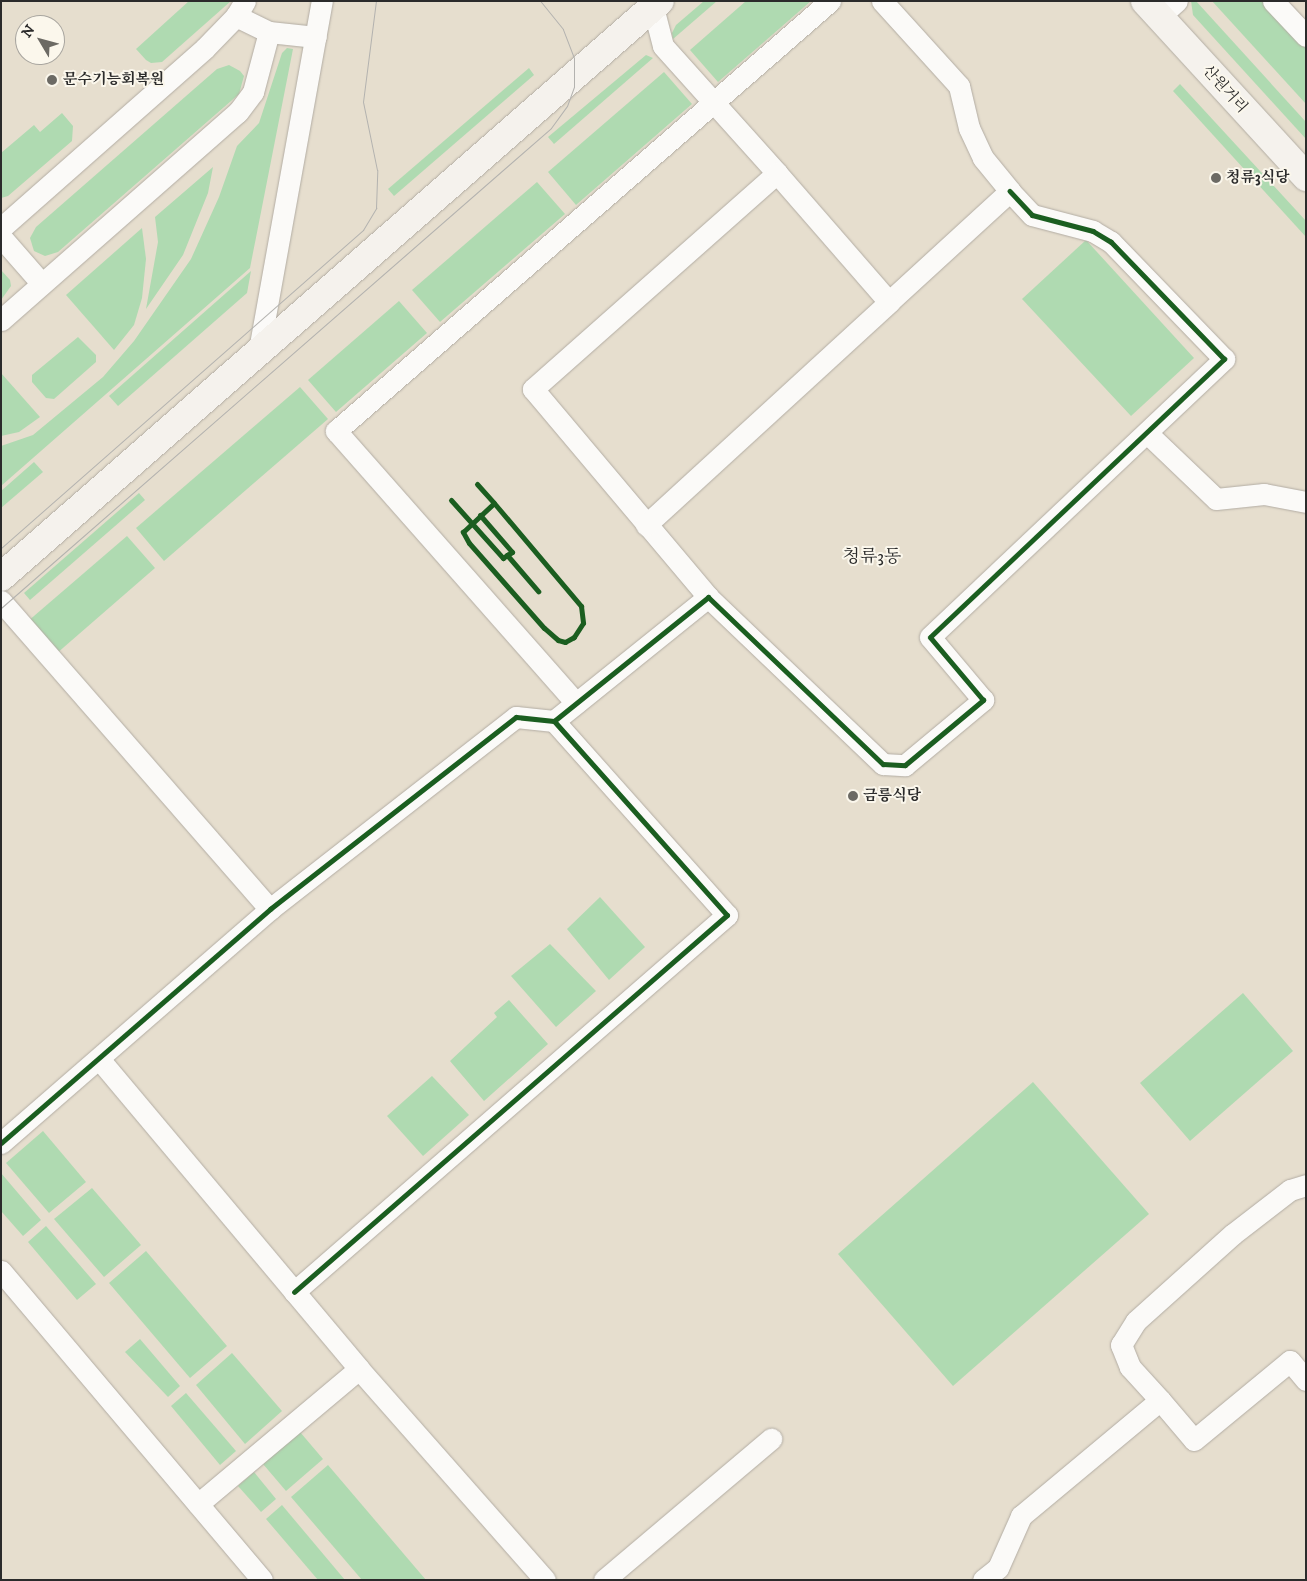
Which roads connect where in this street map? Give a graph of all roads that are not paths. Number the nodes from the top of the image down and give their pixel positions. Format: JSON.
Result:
{"nodes":[{"id":1,"x":322,"y":1,"type":"edge"},
{"id":2,"x":830,"y":1,"type":"edge"},
{"id":3,"x":882,"y":1,"type":"edge"},
{"id":4,"x":1273,"y":1,"type":"edge"},
{"id":5,"x":654,"y":3,"type":"edge"},
{"id":6,"x":1160,"y":6,"type":"edge"},
{"id":7,"x":241,"y":9,"type":"edge"},
{"id":8,"x":269,"y":32,"type":"junction"},
{"id":9,"x":1306,"y":36,"type":"edge"},
{"id":10,"x":316,"y":38,"type":"junction"},
{"id":11,"x":713,"y":102,"type":"junction"},
{"id":12,"x":777,"y":173,"type":"junction"},
{"id":13,"x":1306,"y":177,"type":"edge"},
{"id":14,"x":1010,"y":191,"type":"junction"},
{"id":15,"x":1,"y":228,"type":"edge"},
{"id":16,"x":1,"y":237,"type":"edge"},
{"id":17,"x":42,"y":284,"type":"junction"},
{"id":18,"x":889,"y":302,"type":"junction"},
{"id":19,"x":1,"y":320,"type":"edge"},
{"id":20,"x":259,"y":350,"type":"junction"},
{"id":21,"x":1147,"y":434,"type":"junction"},
{"id":22,"x":1306,"y":502,"type":"edge"},
{"id":23,"x":646,"y":525,"type":"junction"},
{"id":24,"x":1,"y":577,"type":"edge"},
{"id":25,"x":708,"y":598,"type":"junction"},
{"id":26,"x":1,"y":601,"type":"edge"},
{"id":27,"x":576,"y":703,"type":"junction"},
{"id":28,"x":554,"y":721,"type":"junction"},
{"id":29,"x":270,"y":909,"type":"junction"},
{"id":30,"x":100,"y":1060,"type":"junction"},
{"id":31,"x":1,"y":1143,"type":"edge"},
{"id":32,"x":1306,"y":1185,"type":"edge"},
{"id":33,"x":1,"y":1271,"type":"edge"},
{"id":34,"x":294,"y":1292,"type":"junction"},
{"id":35,"x":359,"y":1369,"type":"junction"},
{"id":36,"x":1306,"y":1380,"type":"edge"},
{"id":37,"x":1160,"y":1400,"type":"junction"},
{"id":38,"x":771,"y":1439,"type":"dead end"},
{"id":39,"x":198,"y":1504,"type":"junction"},
{"id":40,"x":262,"y":1580,"type":"edge"},
{"id":41,"x":545,"y":1580,"type":"edge"},
{"id":42,"x":604,"y":1580,"type":"edge"},
{"id":43,"x":983,"y":1580,"type":"edge"}],
"edges":[{"from":1,"to":10,"type":"street"},
{"from":2,"to":11,"type":"street"},
{"from":3,"to":14,"type":"street"},
{"from":4,"to":9,"type":"street"},
{"from":5,"to":11,"type":"street"},
{"from":5,"to":20,"type":"street"},
{"from":6,"to":13,"type":"street","name":"산원거리"},
{"from":7,"to":8,"type":"street"},
{"from":7,"to":15,"type":"street"},
{"from":8,"to":10,"type":"street"},
{"from":8,"to":17,"type":"street"},
{"from":10,"to":20,"type":"street"},
{"from":11,"to":12,"type":"street"},
{"from":11,"to":27,"type":"street"},
{"from":12,"to":18,"type":"street"},
{"from":12,"to":23,"type":"street"},
{"from":14,"to":18,"type":"street"},
{"from":14,"to":21,"type":"street"},
{"from":16,"to":17,"type":"street"},
{"from":17,"to":19,"type":"street"},
{"from":18,"to":23,"type":"street"},
{"from":20,"to":24,"type":"street"},
{"from":21,"to":22,"type":"street"},
{"from":21,"to":25,"type":"street"},
{"from":23,"to":25,"type":"street"},
{"from":25,"to":27,"type":"street"},
{"from":26,"to":29,"type":"street"},
{"from":27,"to":28,"type":"street"},
{"from":28,"to":29,"type":"street"},
{"from":28,"to":34,"type":"street"},
{"from":29,"to":30,"type":"street"},
{"from":30,"to":31,"type":"street"},
{"from":30,"to":34,"type":"street"},
{"from":32,"to":37,"type":"street"},
{"from":33,"to":39,"type":"street"},
{"from":34,"to":35,"type":"street"},
{"from":35,"to":39,"type":"street"},
{"from":35,"to":41,"type":"street"},
{"from":36,"to":37,"type":"street"},
{"from":37,"to":43,"type":"street"},
{"from":38,"to":42,"type":"street"},
{"from":39,"to":40,"type":"street"}]}
